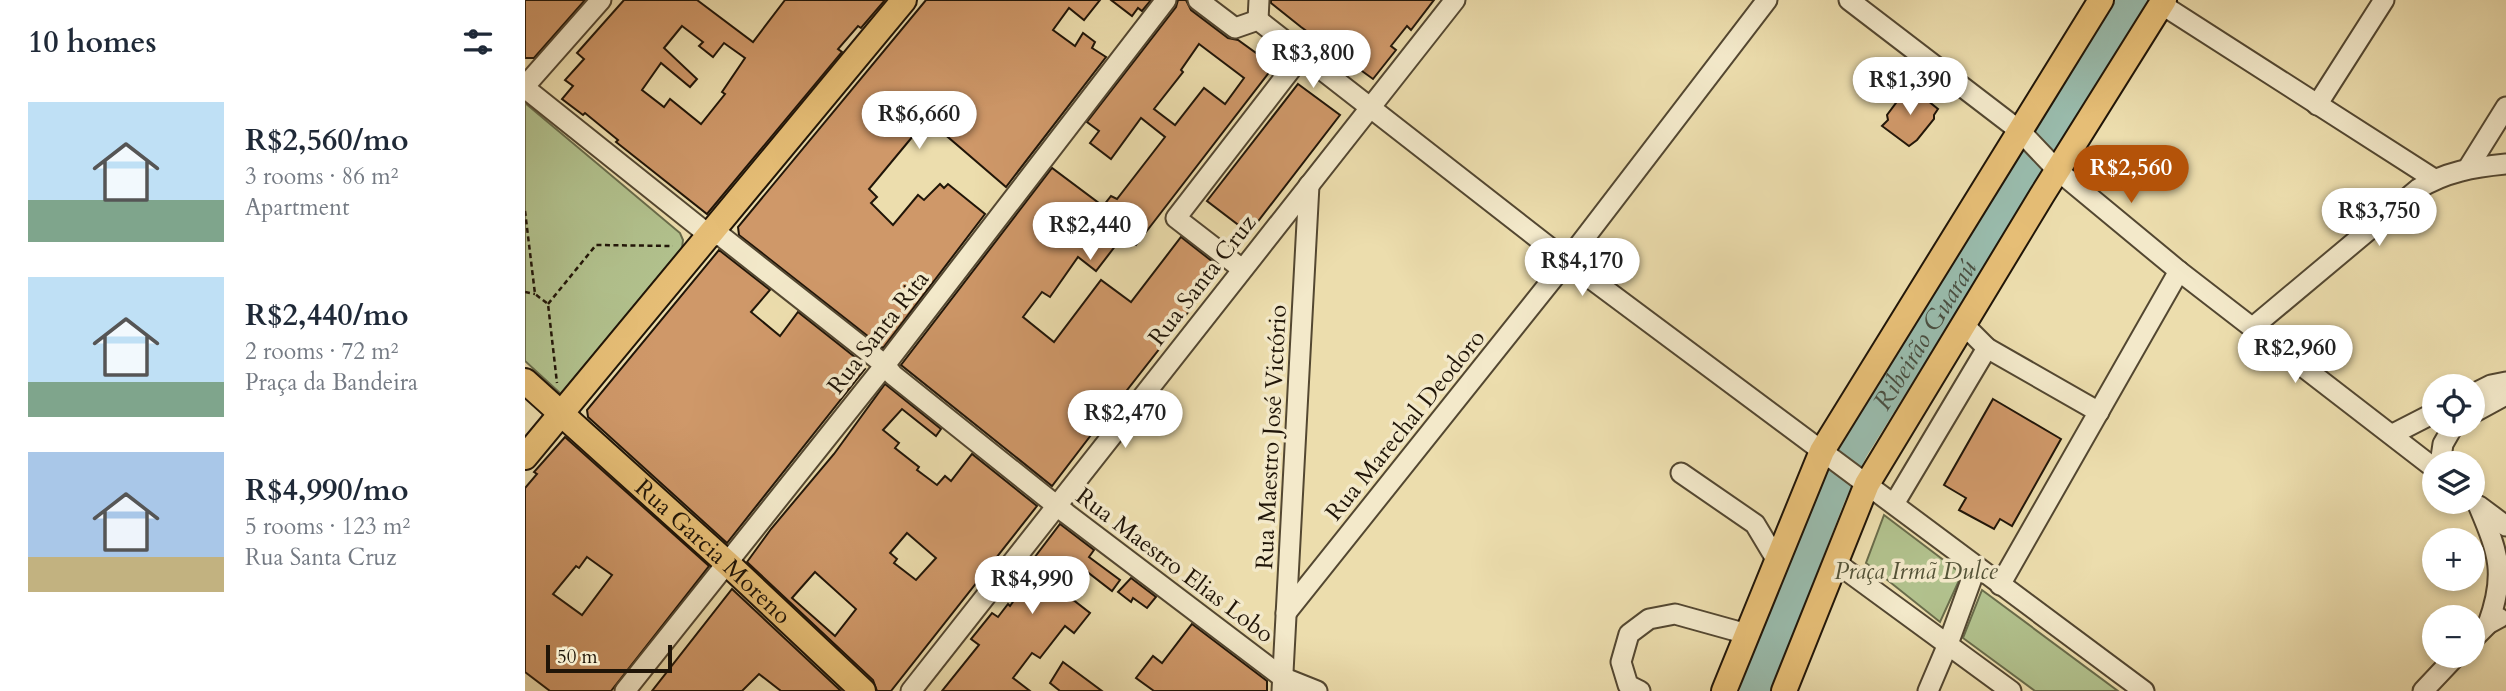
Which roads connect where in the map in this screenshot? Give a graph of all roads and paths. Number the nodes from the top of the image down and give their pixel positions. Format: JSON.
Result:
{"nodes":[{"id":1,"x":601,"y":0,"type":"edge"},
{"id":2,"x":904,"y":0,"type":"edge"},
{"id":3,"x":1166,"y":0,"type":"edge"},
{"id":4,"x":1198,"y":0,"type":"edge"},
{"id":5,"x":1259,"y":0,"type":"edge"},
{"id":6,"x":1455,"y":0,"type":"edge"},
{"id":7,"x":1767,"y":0,"type":"edge"},
{"id":8,"x":1849,"y":0,"type":"edge"},
{"id":9,"x":2101,"y":0,"type":"edge"},
{"id":10,"x":2383,"y":0,"type":"edge"},
{"id":11,"x":2162,"y":2,"type":"edge"},
{"id":12,"x":1258,"y":20,"type":"junction"},
{"id":13,"x":1302,"y":55,"type":"junction"},
{"id":14,"x":525,"y":87,"type":"edge"},
{"id":15,"x":2316,"y":106,"type":"junction"},
{"id":16,"x":2506,"y":107,"type":"edge"},
{"id":17,"x":1369,"y":109,"type":"junction"},
{"id":18,"x":2024,"y":135,"type":"junction"},
{"id":19,"x":2506,"y":164,"type":"edge"},
{"id":20,"x":2054,"y":166,"type":"junction"},
{"id":21,"x":2468,"y":168,"type":"junction"},
{"id":22,"x":2434,"y":179,"type":"junction"},
{"id":23,"x":1309,"y":185,"type":"junction"},
{"id":24,"x":525,"y":211,"type":"edge"},
{"id":25,"x":705,"y":241,"type":"junction"},
{"id":26,"x":1567,"y":261,"type":"junction"},
{"id":27,"x":1242,"y":269,"type":"junction"},
{"id":28,"x":2179,"y":271,"type":"junction"},
{"id":29,"x":525,"y":292,"type":"edge"},
{"id":30,"x":535,"y":294,"type":"junction"},
{"id":31,"x":548,"y":304,"type":"junction"},
{"id":32,"x":1963,"y":324,"type":"junction"},
{"id":33,"x":2253,"y":327,"type":"junction"},
{"id":34,"x":1987,"y":348,"type":"junction"},
{"id":35,"x":885,"y":365,"type":"junction"},
{"id":36,"x":525,"y":381,"type":"edge"},
{"id":37,"x":2506,"y":382,"type":"edge"},
{"id":38,"x":2485,"y":388,"type":"edge"},
{"id":39,"x":2506,"y":395,"type":"edge"},
{"id":40,"x":2485,"y":406,"type":"edge"},
{"id":41,"x":2099,"y":412,"type":"junction"},
{"id":42,"x":561,"y":414,"type":"junction"},
{"id":43,"x":2422,"y":419,"type":"edge"},
{"id":44,"x":2393,"y":434,"type":"junction"},
{"id":45,"x":1828,"y":455,"type":"junction"},
{"id":46,"x":525,"y":457,"type":"edge"},
{"id":47,"x":2422,"y":458,"type":"edge"},
{"id":48,"x":1681,"y":473,"type":"dead end"},
{"id":49,"x":1860,"y":479,"type":"junction"},
{"id":50,"x":1894,"y":504,"type":"junction"},
{"id":51,"x":1055,"y":505,"type":"junction"},
{"id":52,"x":2485,"y":511,"type":"edge"},
{"id":53,"x":2481,"y":514,"type":"edge"},
{"id":54,"x":1755,"y":524,"type":"junction"},
{"id":55,"x":2506,"y":526,"type":"edge"},
{"id":56,"x":1789,"y":529,"type":"junction"},
{"id":57,"x":1776,"y":559,"type":"junction"},
{"id":58,"x":1835,"y":562,"type":"junction"},
{"id":59,"x":727,"y":563,"type":"junction"},
{"id":60,"x":1976,"y":566,"type":"junction"},
{"id":61,"x":2504,"y":579,"type":"edge"},
{"id":62,"x":2000,"y":585,"type":"junction"},
{"id":63,"x":1286,"y":613,"type":"junction"},
{"id":64,"x":2506,"y":615,"type":"edge"},
{"id":65,"x":2488,"y":624,"type":"junction"},
{"id":66,"x":2485,"y":627,"type":"edge"},
{"id":67,"x":1747,"y":634,"type":"junction"},
{"id":68,"x":1948,"y":644,"type":"junction"},
{"id":69,"x":2445,"y":668,"type":"edge"},
{"id":70,"x":1282,"y":684,"type":"edge"},
{"id":71,"x":625,"y":691,"type":"edge"},
{"id":72,"x":863,"y":691,"type":"edge"},
{"id":73,"x":911,"y":691,"type":"edge"},
{"id":74,"x":1317,"y":691,"type":"edge"},
{"id":75,"x":1640,"y":691,"type":"edge"},
{"id":76,"x":1724,"y":691,"type":"edge"},
{"id":77,"x":1784,"y":691,"type":"edge"},
{"id":78,"x":1928,"y":691,"type":"edge"},
{"id":79,"x":2011,"y":691,"type":"edge"},
{"id":80,"x":2144,"y":691,"type":"edge"},
{"id":81,"x":2423,"y":691,"type":"edge"}],
"edges":[{"from":1,"to":14,"type":"street"},
{"from":2,"to":25,"type":"main road"},
{"from":3,"to":35,"type":"street","name":"Rua Santa Rita"},
{"from":4,"to":12,"type":"street"},
{"from":5,"to":12,"type":"street"},
{"from":6,"to":17,"type":"street","name":"Rua Santa Cruz"},
{"from":7,"to":26,"type":"street","name":"Rua Marechal Deodoro"},
{"from":8,"to":18,"type":"street"},
{"from":9,"to":18,"type":"main road"},
{"from":10,"to":15,"type":"street"},
{"from":11,"to":15,"type":"street"},
{"from":11,"to":20,"type":"main road"},
{"from":12,"to":13,"type":"street"},
{"from":13,"to":17,"type":"street"},
{"from":13,"to":27,"type":"street"},
{"from":14,"to":25,"type":"street","name":"Rua Maestro Elias Lobo"},
{"from":15,"to":22,"type":"street"},
{"from":16,"to":21,"type":"street"},
{"from":17,"to":23,"type":"street","name":"Rua Santa Cruz"},
{"from":17,"to":26,"type":"street"},
{"from":18,"to":20,"type":"street"},
{"from":18,"to":45,"type":"main road"},
{"from":19,"to":21,"type":"street"},
{"from":20,"to":28,"type":"street"},
{"from":20,"to":32,"type":"main road"},
{"from":21,"to":22,"type":"street"},
{"from":22,"to":33,"type":"street"},
{"from":23,"to":27,"type":"street","name":"Rua Santa Cruz"},
{"from":23,"to":63,"type":"street","name":"Rua Maestro José Victório"},
{"from":24,"to":30,"type":"path"},
{"from":25,"to":31,"type":"path"},
{"from":25,"to":35,"type":"street","name":"Rua Maestro Elias Lobo"},
{"from":25,"to":42,"type":"main road"},
{"from":26,"to":45,"type":"street"},
{"from":26,"to":63,"type":"street","name":"Rua Marechal Deodoro"},
{"from":27,"to":51,"type":"street","name":"Rua Santa Cruz"},
{"from":28,"to":33,"type":"street"},
{"from":28,"to":41,"type":"street"},
{"from":29,"to":30,"type":"path"},
{"from":30,"to":31,"type":"path"},
{"from":31,"to":42,"type":"path"},
{"from":32,"to":34,"type":"street"},
{"from":32,"to":49,"type":"main road"},
{"from":33,"to":44,"type":"street"},
{"from":34,"to":41,"type":"street"},
{"from":34,"to":50,"type":"street"},
{"from":35,"to":51,"type":"street","name":"Rua Maestro Elias Lobo"},
{"from":35,"to":59,"type":"street","name":"Rua Santa Rita"},
{"from":36,"to":42,"type":"main road","name":"Rua Garcia Moreno"},
{"from":37,"to":38,"type":"street"},
{"from":39,"to":40,"type":"street"},
{"from":41,"to":62,"type":"street"},
{"from":42,"to":46,"type":"main road"},
{"from":42,"to":59,"type":"main road","name":"Rua Garcia Moreno"},
{"from":43,"to":44,"type":"street"},
{"from":44,"to":47,"type":"street"},
{"from":45,"to":49,"type":"street"},
{"from":45,"to":56,"type":"main road"},
{"from":48,"to":54,"type":"street"},
{"from":49,"to":50,"type":"street"},
{"from":49,"to":58,"type":"main road"},
{"from":50,"to":60,"type":"street"},
{"from":51,"to":70,"type":"street","name":"Rua Maestro Elias Lobo"},
{"from":51,"to":73,"type":"street","name":"Rua Santa Cruz"},
{"from":52,"to":55,"type":"street"},
{"from":53,"to":61,"type":"street"},
{"from":54,"to":56,"type":"street"},
{"from":54,"to":57,"type":"street"},
{"from":56,"to":57,"type":"main road"},
{"from":57,"to":67,"type":"main road"},
{"from":58,"to":68,"type":"street"},
{"from":58,"to":77,"type":"main road"},
{"from":59,"to":71,"type":"street","name":"Rua Santa Rita"},
{"from":59,"to":72,"type":"main road","name":"Rua Garcia Moreno"},
{"from":60,"to":62,"type":"street"},
{"from":60,"to":68,"type":"street"},
{"from":61,"to":65,"type":"street"},
{"from":62,"to":80,"type":"street"},
{"from":63,"to":70,"type":"street","name":"Rua Maestro José Victório"},
{"from":64,"to":65,"type":"street"},
{"from":65,"to":66,"type":"street"},
{"from":67,"to":75,"type":"street"},
{"from":67,"to":76,"type":"main road"},
{"from":68,"to":78,"type":"street"},
{"from":68,"to":79,"type":"street"},
{"from":69,"to":81,"type":"street"},
{"from":70,"to":74,"type":"street","name":"Rua Maestro Elias Lobo"}]}
